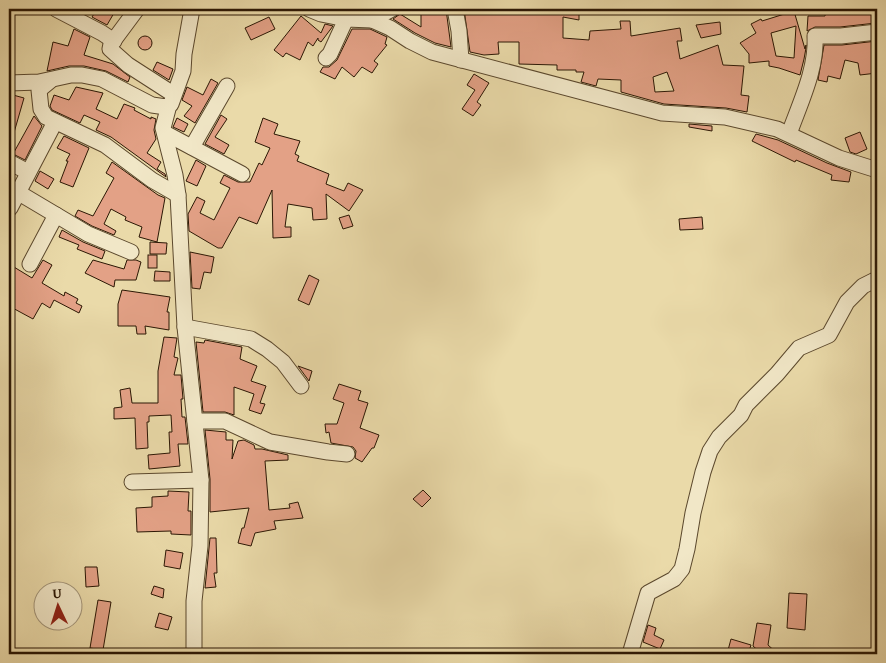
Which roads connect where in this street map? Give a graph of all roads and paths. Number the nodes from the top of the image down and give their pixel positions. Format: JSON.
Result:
{"nodes":[{"id":1,"x":56,"y":9,"type":"edge"},
{"id":2,"x":137,"y":9,"type":"edge"},
{"id":3,"x":192,"y":9,"type":"edge"},
{"id":4,"x":310,"y":9,"type":"edge"},
{"id":5,"x":392,"y":9,"type":"edge"},
{"id":6,"x":455,"y":9,"type":"edge"},
{"id":7,"x":360,"y":17,"type":"edge"},
{"id":8,"x":877,"y":32,"type":"edge"},
{"id":9,"x":114,"y":41,"type":"junction"},
{"id":10,"x":326,"y":58,"type":"dead end"},
{"id":11,"x":461,"y":60,"type":"junction"},
{"id":12,"x":50,"y":81,"type":"junction"},
{"id":13,"x":9,"y":83,"type":"edge"},
{"id":14,"x":227,"y":86,"type":"dead end"},
{"id":15,"x":171,"y":100,"type":"junction"},
{"id":16,"x":55,"y":122,"type":"junction"},
{"id":17,"x":165,"y":133,"type":"junction"},
{"id":18,"x":789,"y":134,"type":"junction"},
{"id":19,"x":192,"y":148,"type":"junction"},
{"id":20,"x":9,"y":162,"type":"edge"},
{"id":21,"x":877,"y":170,"type":"edge"},
{"id":22,"x":28,"y":172,"type":"junction"},
{"id":23,"x":242,"y":174,"type":"dead end"},
{"id":24,"x":13,"y":189,"type":"edge"},
{"id":25,"x":178,"y":195,"type":"junction"},
{"id":26,"x":10,"y":208,"type":"edge"},
{"id":27,"x":56,"y":215,"type":"junction"},
{"id":28,"x":131,"y":252,"type":"dead end"},
{"id":29,"x":30,"y":264,"type":"dead end"},
{"id":30,"x":877,"y":279,"type":"edge"},
{"id":31,"x":185,"y":327,"type":"junction"},
{"id":32,"x":301,"y":386,"type":"dead end"},
{"id":33,"x":195,"y":421,"type":"junction"},
{"id":34,"x":348,"y":454,"type":"dead end"},
{"id":35,"x":201,"y":480,"type":"junction"},
{"id":36,"x":132,"y":482,"type":"dead end"},
{"id":37,"x":194,"y":654,"type":"edge"},
{"id":38,"x":630,"y":654,"type":"edge"}],
"edges":[{"from":1,"to":9,"type":"street"},
{"from":2,"to":9,"type":"street"},
{"from":3,"to":15,"type":"street"},
{"from":4,"to":7,"type":"street"},
{"from":5,"to":7,"type":"street"},
{"from":6,"to":11,"type":"street"},
{"from":7,"to":10,"type":"street"},
{"from":7,"to":11,"type":"street"},
{"from":8,"to":18,"type":"street"},
{"from":9,"to":15,"type":"street"},
{"from":11,"to":18,"type":"street"},
{"from":12,"to":13,"type":"street"},
{"from":12,"to":15,"type":"street"},
{"from":12,"to":16,"type":"street"},
{"from":14,"to":19,"type":"street"},
{"from":15,"to":17,"type":"street"},
{"from":16,"to":22,"type":"street"},
{"from":16,"to":25,"type":"street"},
{"from":17,"to":19,"type":"street"},
{"from":17,"to":25,"type":"street"},
{"from":18,"to":21,"type":"street"},
{"from":19,"to":23,"type":"street"},
{"from":20,"to":22,"type":"street"},
{"from":22,"to":24,"type":"street"},
{"from":24,"to":26,"type":"street"},
{"from":24,"to":27,"type":"street"},
{"from":25,"to":31,"type":"street"},
{"from":27,"to":28,"type":"street"},
{"from":27,"to":29,"type":"street"},
{"from":30,"to":38,"type":"street"},
{"from":31,"to":32,"type":"street"},
{"from":31,"to":33,"type":"street"},
{"from":33,"to":34,"type":"street"},
{"from":33,"to":35,"type":"street"},
{"from":35,"to":36,"type":"street"},
{"from":35,"to":37,"type":"street"}]}
